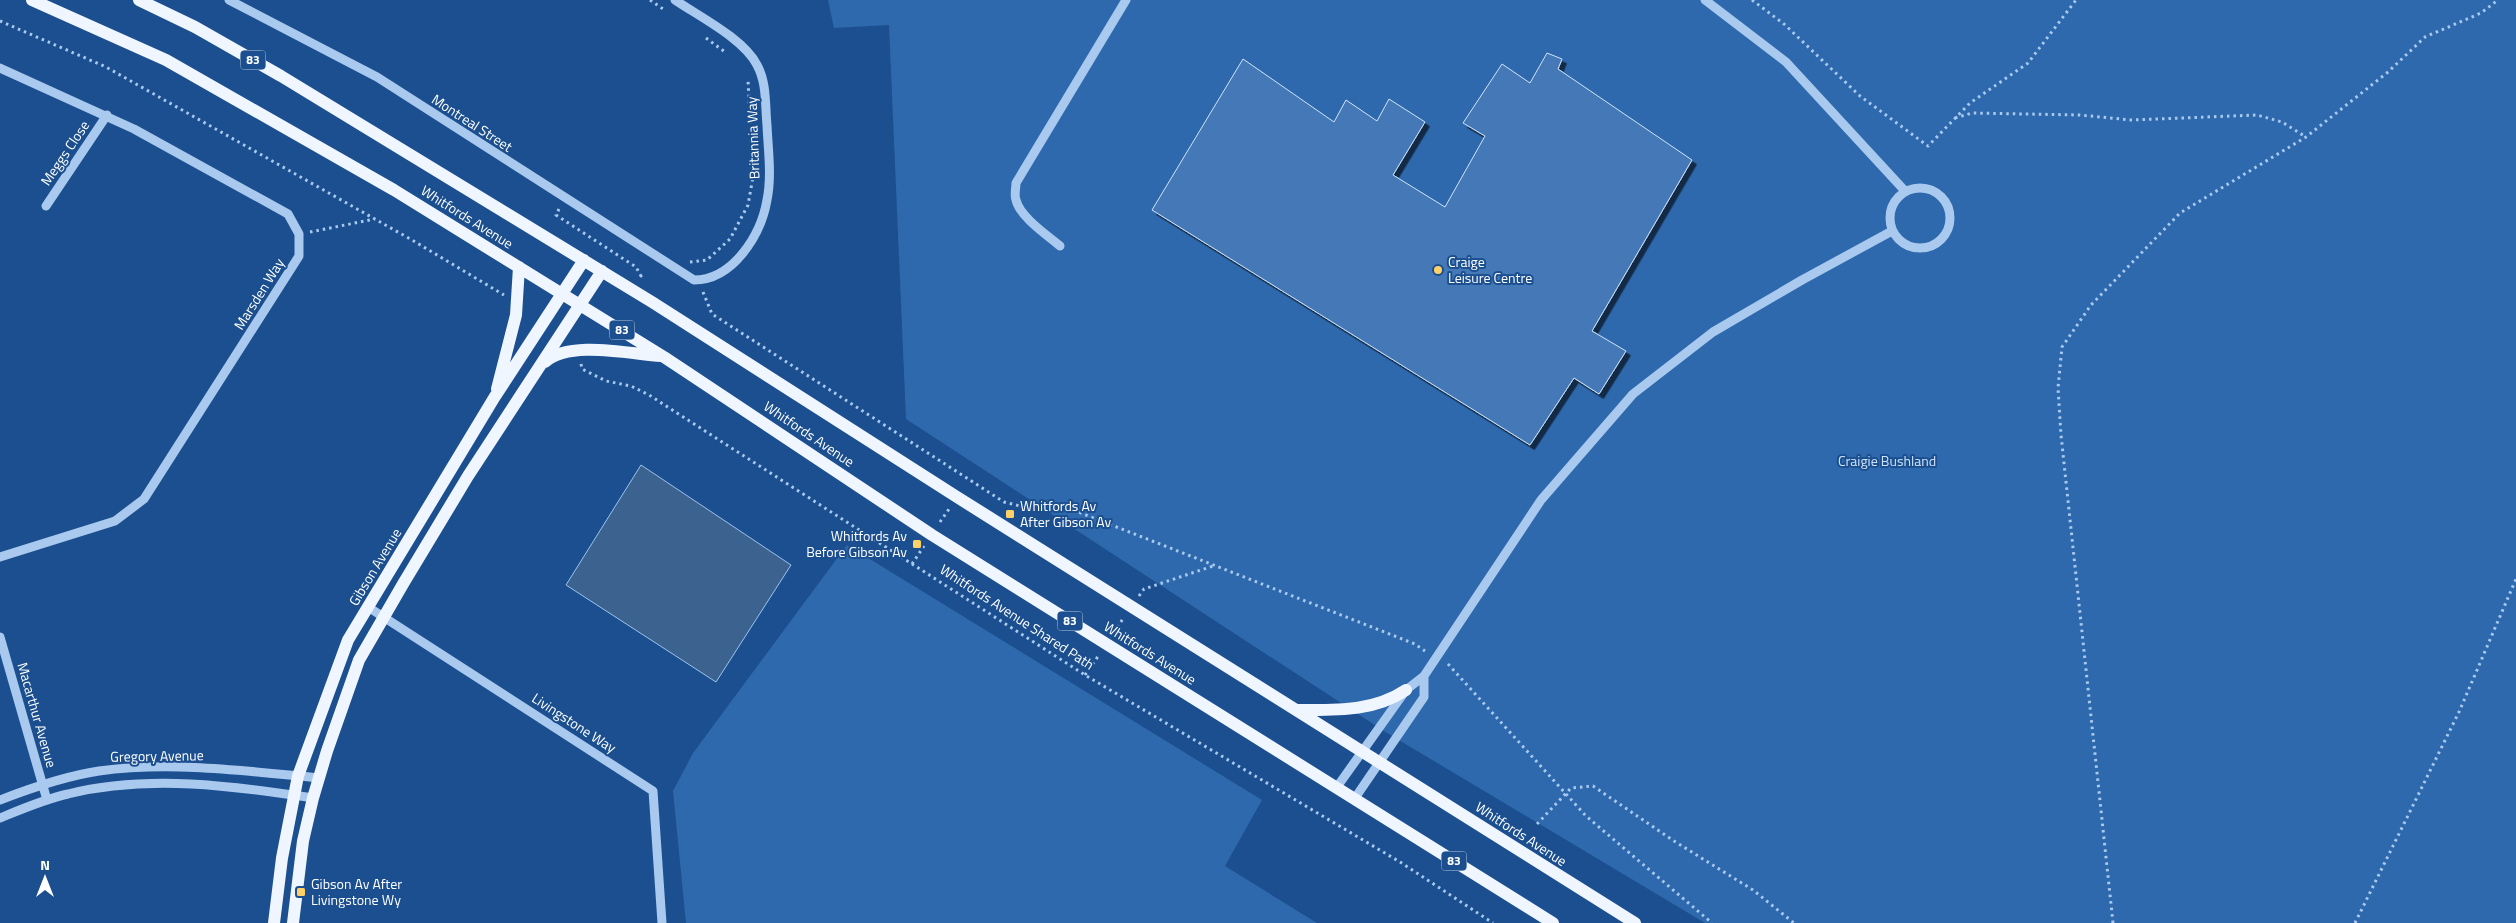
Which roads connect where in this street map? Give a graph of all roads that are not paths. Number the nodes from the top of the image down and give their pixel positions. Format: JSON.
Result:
{"nodes":[{"id":1,"x":32,"y":0,"type":"edge"},
{"id":2,"x":139,"y":0,"type":"edge"},
{"id":3,"x":230,"y":0,"type":"edge"},
{"id":4,"x":675,"y":0,"type":"edge"},
{"id":5,"x":1126,"y":0,"type":"edge"},
{"id":6,"x":1704,"y":0,"type":"edge"},
{"id":7,"x":0,"y":68,"type":"edge"},
{"id":8,"x":107,"y":115,"type":"junction"},
{"id":9,"x":1905,"y":191,"type":"junction"},
{"id":10,"x":46,"y":206,"type":"dead end"},
{"id":11,"x":1892,"y":231,"type":"junction"},
{"id":12,"x":1060,"y":246,"type":"dead end"},
{"id":13,"x":584,"y":260,"type":"junction"},
{"id":14,"x":518,"y":267,"type":"junction"},
{"id":15,"x":602,"y":271,"type":"junction"},
{"id":16,"x":696,"y":280,"type":"joint"},
{"id":17,"x":563,"y":294,"type":"junction"},
{"id":18,"x":580,"y":304,"type":"junction"},
{"id":19,"x":664,"y":357,"type":"junction"},
{"id":20,"x":538,"y":368,"type":"junction"},
{"id":21,"x":494,"y":398,"type":"junction"},
{"id":22,"x":0,"y":557,"type":"edge"},
{"id":23,"x":368,"y":607,"type":"junction"},
{"id":24,"x":385,"y":617,"type":"junction"},
{"id":25,"x":0,"y":637,"type":"edge"},
{"id":26,"x":1424,"y":676,"type":"junction"},
{"id":27,"x":1406,"y":690,"type":"junction"},
{"id":28,"x":1298,"y":710,"type":"junction"},
{"id":29,"x":1362,"y":752,"type":"junction"},
{"id":30,"x":1379,"y":763,"type":"junction"},
{"id":31,"x":298,"y":776,"type":"junction"},
{"id":32,"x":319,"y":778,"type":"junction"},
{"id":33,"x":43,"y":785,"type":"junction"},
{"id":34,"x":1337,"y":787,"type":"junction"},
{"id":35,"x":294,"y":795,"type":"junction"},
{"id":36,"x":313,"y":798,"type":"junction"},
{"id":37,"x":1355,"y":798,"type":"junction"},
{"id":38,"x":0,"y":800,"type":"edge"},
{"id":39,"x":47,"y":800,"type":"junction"},
{"id":40,"x":0,"y":818,"type":"edge"},
{"id":41,"x":274,"y":923,"type":"edge"},
{"id":42,"x":293,"y":923,"type":"edge"},
{"id":43,"x":662,"y":923,"type":"edge"},
{"id":44,"x":1553,"y":923,"type":"edge"},
{"id":45,"x":1635,"y":923,"type":"edge"}],
"edges":[{"from":1,"to":14,"type":"main road","name":"Whitfords Avenue","number":"83"},
{"from":2,"to":13,"type":"main road","name":"Whitfords Avenue","number":"83"},
{"from":3,"to":16,"type":"street","name":"Montreal Street"},
{"from":4,"to":16,"type":"street","name":"Britannia Way"},
{"from":5,"to":12,"type":"street"},
{"from":6,"to":9,"type":"street"},
{"from":7,"to":8,"type":"street"},
{"from":8,"to":10,"type":"street","name":"Meggs Close"},
{"from":8,"to":22,"type":"street","name":"Marsden Way"},
{"from":9,"to":11,"type":"street"},
{"from":9,"to":11,"type":"street"},
{"from":11,"to":26,"type":"street"},
{"from":13,"to":15,"type":"main road","name":"Whitfords Avenue","number":"83"},
{"from":13,"to":17,"type":"main road","name":"Gibson Avenue"},
{"from":14,"to":17,"type":"main road","name":"Whitfords Avenue","number":"83"},
{"from":14,"to":21,"type":"main road"},
{"from":15,"to":18,"type":"main road"},
{"from":15,"to":28,"type":"main road","name":"Whitfords Avenue","number":"83"},
{"from":17,"to":18,"type":"main road","name":"Whitfords Avenue","number":"83"},
{"from":17,"to":21,"type":"main road","name":"Gibson Avenue"},
{"from":18,"to":19,"type":"main road","name":"Whitfords Avenue","number":"83"},
{"from":18,"to":20,"type":"main road"},
{"from":19,"to":20,"type":"main road"},
{"from":19,"to":34,"type":"main road","name":"Whitfords Avenue","number":"83"},
{"from":20,"to":24,"type":"main road"},
{"from":21,"to":23,"type":"main road","name":"Gibson Avenue"},
{"from":23,"to":24,"type":"street","name":"Livingstone Way"},
{"from":23,"to":31,"type":"main road","name":"Gibson Avenue"},
{"from":24,"to":32,"type":"main road"},
{"from":24,"to":43,"type":"street","name":"Livingstone Way"},
{"from":25,"to":33,"type":"street","name":"Macarthur Avenue"},
{"from":26,"to":27,"type":"street"},
{"from":26,"to":30,"type":"street"},
{"from":27,"to":28,"type":"main road"},
{"from":27,"to":29,"type":"street"},
{"from":28,"to":29,"type":"main road","name":"Whitfords Avenue","number":"83"},
{"from":29,"to":30,"type":"main road","name":"Whitfords Avenue","number":"83"},
{"from":29,"to":34,"type":"street"},
{"from":30,"to":37,"type":"street"},
{"from":30,"to":45,"type":"main road","name":"Whitfords Avenue","number":"83"},
{"from":31,"to":32,"type":"street","name":"Gregory Avenue"},
{"from":31,"to":33,"type":"street","name":"Gregory Avenue"},
{"from":31,"to":35,"type":"main road","name":"Gibson Avenue"},
{"from":32,"to":36,"type":"main road"},
{"from":33,"to":38,"type":"street","name":"Gregory Avenue"},
{"from":33,"to":39,"type":"street","name":"Macarthur Avenue"},
{"from":34,"to":37,"type":"main road","name":"Whitfords Avenue","number":"83"},
{"from":35,"to":36,"type":"street","name":"Gregory Avenue"},
{"from":35,"to":39,"type":"street","name":"Gregory Avenue"},
{"from":35,"to":41,"type":"main road","name":"Gibson Avenue"},
{"from":36,"to":42,"type":"main road"},
{"from":37,"to":44,"type":"main road","name":"Whitfords Avenue","number":"83"},
{"from":39,"to":40,"type":"street","name":"Gregory Avenue"}]}
